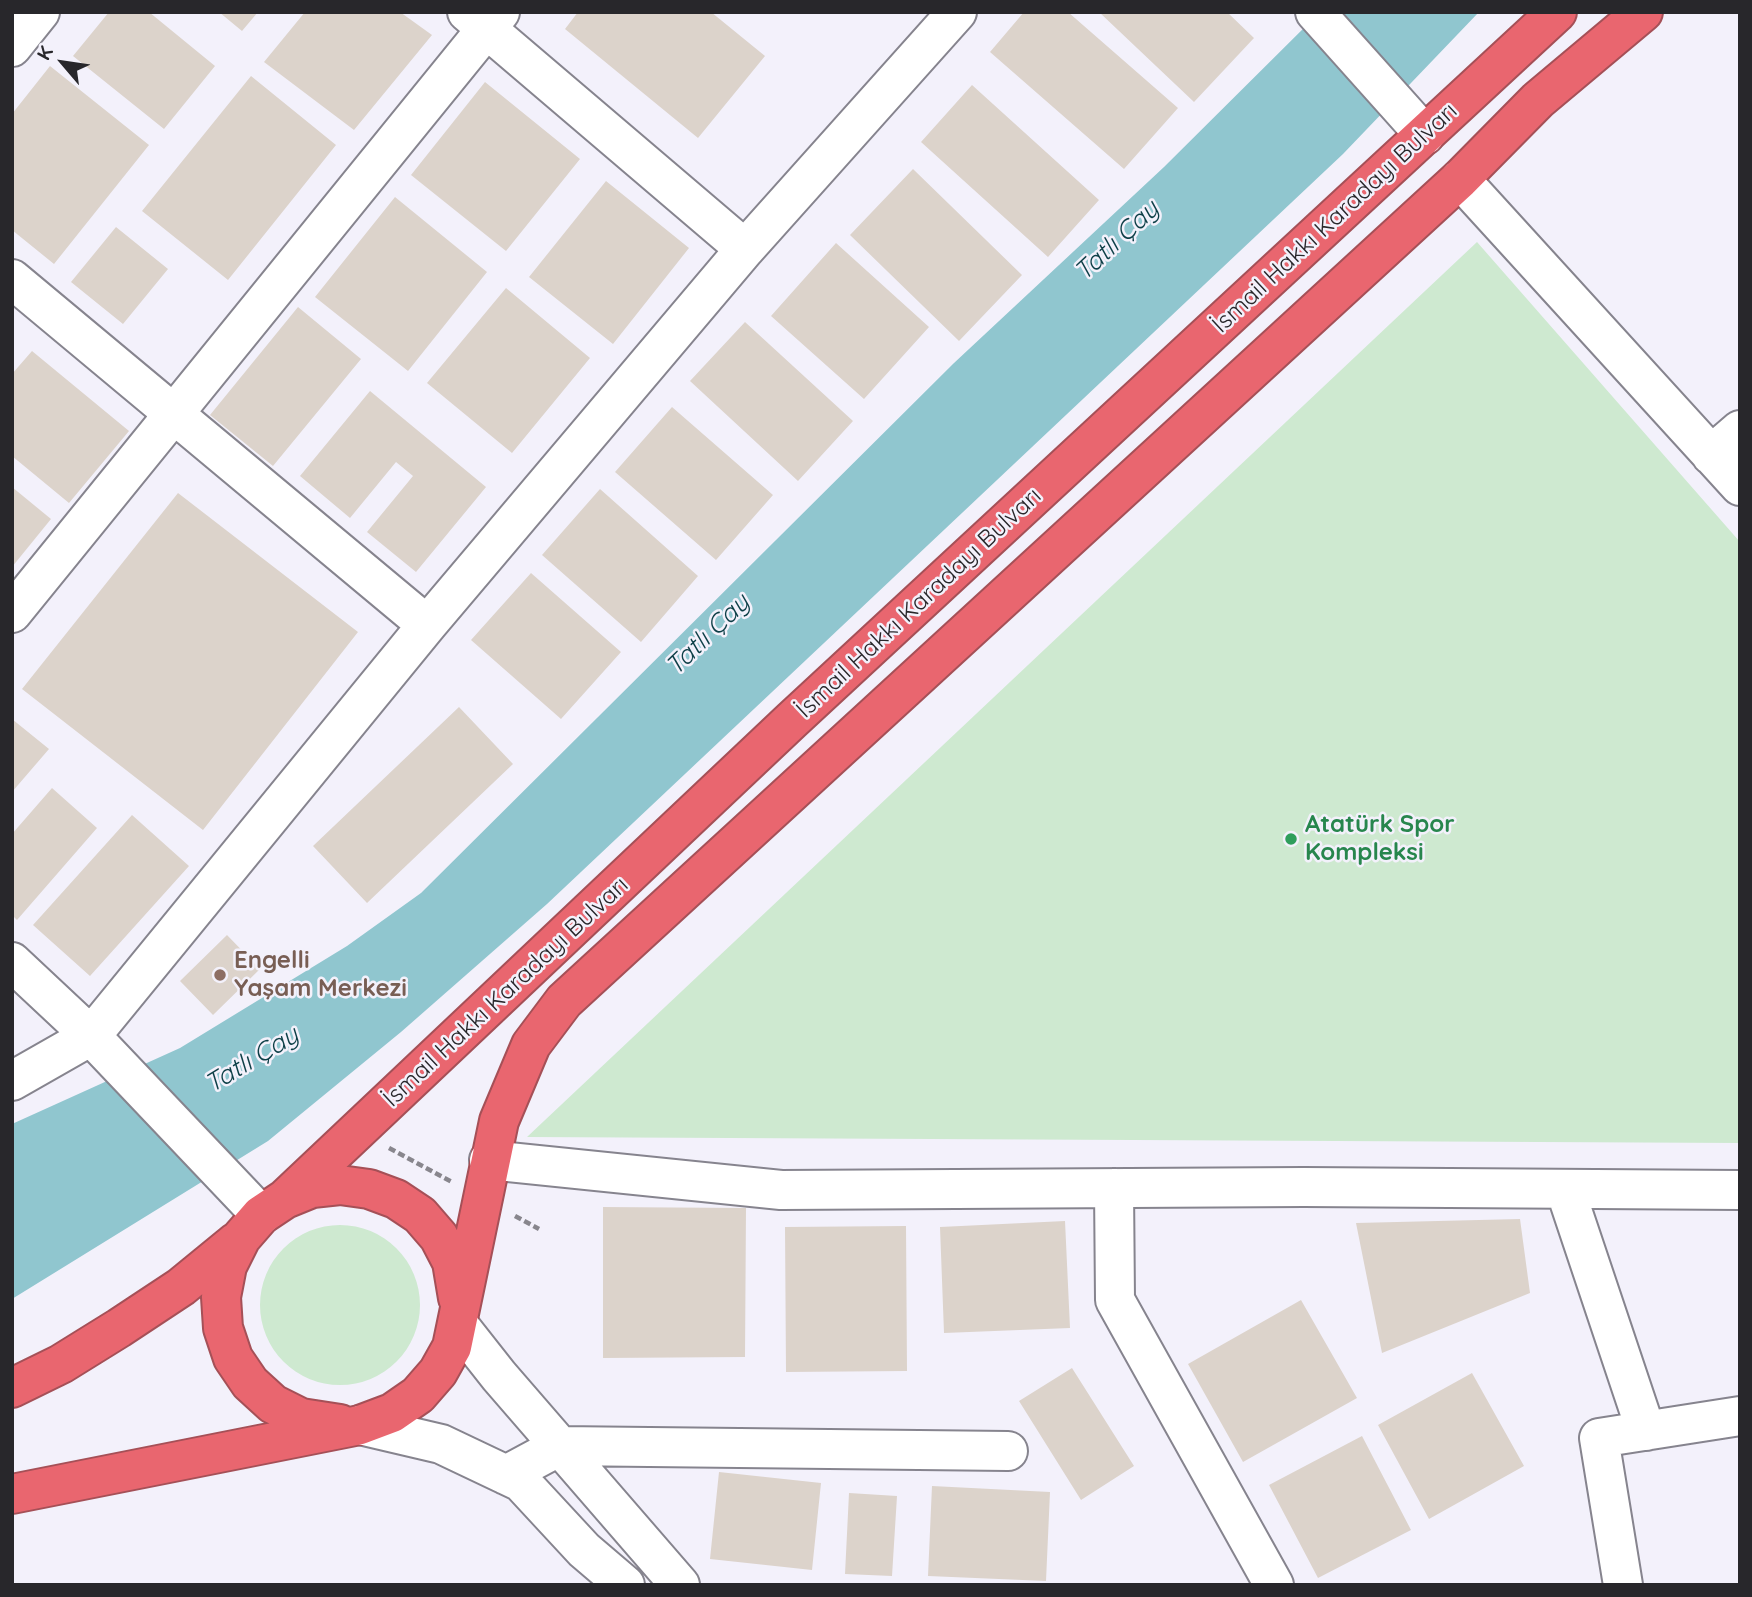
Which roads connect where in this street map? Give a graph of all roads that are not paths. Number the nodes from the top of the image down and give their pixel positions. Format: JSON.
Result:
{"nodes":[{"id":1,"x":957,"y":12,"type":"edge"},
{"id":2,"x":1315,"y":12,"type":"edge"},
{"id":3,"x":1558,"y":12,"type":"edge"},
{"id":4,"x":1643,"y":12,"type":"edge"},
{"id":5,"x":484,"y":17,"type":"edge"},
{"id":6,"x":1415,"y":124,"type":"junction"},
{"id":7,"x":1460,"y":179,"type":"junction"},
{"id":8,"x":745,"y":249,"type":"junction"},
{"id":9,"x":12,"y":279,"type":"edge"},
{"id":10,"x":177,"y":413,"type":"junction"},
{"id":11,"x":1740,"y":430,"type":"edge"},
{"id":12,"x":1711,"y":455,"type":"junction"},
{"id":13,"x":1740,"y":486,"type":"edge"},
{"id":14,"x":12,"y":613,"type":"edge"},
{"id":15,"x":427,"y":625,"type":"junction"},
{"id":16,"x":12,"y":962,"type":"edge"},
{"id":17,"x":91,"y":1036,"type":"junction"},
{"id":18,"x":12,"y":1081,"type":"edge"},
{"id":19,"x":489,"y":1160,"type":"junction"},
{"id":20,"x":1114,"y":1188,"type":"junction"},
{"id":21,"x":1565,"y":1189,"type":"junction"},
{"id":22,"x":1740,"y":1190,"type":"edge"},
{"id":23,"x":262,"y":1217,"type":"junction"},
{"id":24,"x":458,"y":1324,"type":"junction"},
{"id":25,"x":12,"y":1388,"type":"edge"},
{"id":26,"x":1740,"y":1416,"type":"edge"},
{"id":27,"x":360,"y":1425,"type":"junction"},
{"id":28,"x":1646,"y":1431,"type":"junction"},
{"id":29,"x":560,"y":1446,"type":"junction"},
{"id":30,"x":1008,"y":1451,"type":"dead end"},
{"id":31,"x":506,"y":1475,"type":"junction"},
{"id":32,"x":12,"y":1494,"type":"edge"},
{"id":33,"x":625,"y":1585,"type":"edge"},
{"id":34,"x":680,"y":1585,"type":"edge"},
{"id":35,"x":1274,"y":1585,"type":"edge"},
{"id":36,"x":1623,"y":1585,"type":"edge"}],
"edges":[{"from":1,"to":8,"type":"street"},
{"from":2,"to":6,"type":"street"},
{"from":3,"to":6,"type":"highway","name":"İsmail Hakkı Karadayı Bulvarı"},
{"from":4,"to":7,"type":"highway"},
{"from":5,"to":8,"type":"street"},
{"from":5,"to":10,"type":"street"},
{"from":6,"to":23,"type":"highway","name":"İsmail Hakkı Karadayı Bulvarı"},
{"from":7,"to":12,"type":"street"},
{"from":7,"to":19,"type":"highway"},
{"from":8,"to":15,"type":"street"},
{"from":9,"to":10,"type":"street"},
{"from":10,"to":14,"type":"street"},
{"from":10,"to":15,"type":"street"},
{"from":11,"to":12,"type":"street"},
{"from":12,"to":13,"type":"street"},
{"from":15,"to":17,"type":"street"},
{"from":16,"to":17,"type":"street"},
{"from":17,"to":18,"type":"street"},
{"from":17,"to":23,"type":"street"},
{"from":19,"to":20,"type":"street"},
{"from":19,"to":24,"type":"highway"},
{"from":20,"to":21,"type":"street"},
{"from":20,"to":35,"type":"street"},
{"from":21,"to":22,"type":"street"},
{"from":21,"to":28,"type":"street"},
{"from":23,"to":24,"type":"highway"},
{"from":23,"to":25,"type":"highway","name":"İsmail Hakkı Karadayı Bulvarı"},
{"from":23,"to":27,"type":"highway"},
{"from":24,"to":27,"type":"highway"},
{"from":24,"to":29,"type":"street"},
{"from":26,"to":28,"type":"street"},
{"from":27,"to":31,"type":"street"},
{"from":27,"to":32,"type":"highway"},
{"from":28,"to":36,"type":"street"},
{"from":29,"to":30,"type":"street"},
{"from":29,"to":31,"type":"street"},
{"from":29,"to":34,"type":"street"},
{"from":31,"to":33,"type":"street"}]}
